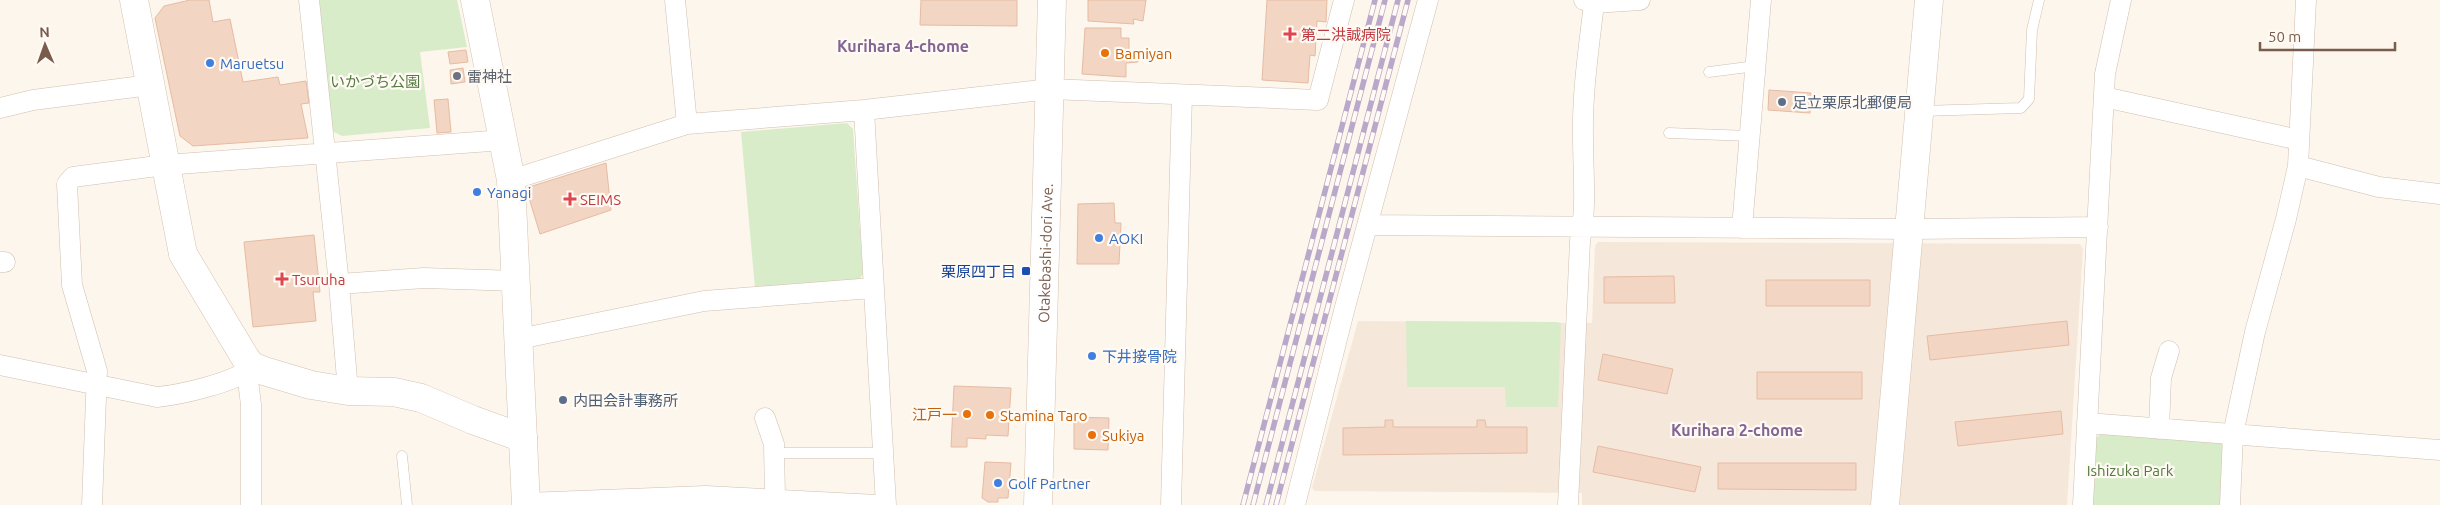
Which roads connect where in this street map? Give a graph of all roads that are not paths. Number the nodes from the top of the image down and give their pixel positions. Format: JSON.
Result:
{"nodes":[{"id":1,"x":134,"y":0,"type":"edge"},
{"id":2,"x":309,"y":0,"type":"edge"},
{"id":3,"x":475,"y":0,"type":"edge"},
{"id":4,"x":674,"y":0,"type":"edge"},
{"id":5,"x":1052,"y":0,"type":"edge"},
{"id":6,"x":1344,"y":0,"type":"edge"},
{"id":7,"x":1428,"y":0,"type":"edge"},
{"id":8,"x":1640,"y":0,"type":"edge"},
{"id":9,"x":1761,"y":0,"type":"edge"},
{"id":10,"x":1929,"y":0,"type":"edge"},
{"id":11,"x":2039,"y":0,"type":"edge"},
{"id":12,"x":2121,"y":0,"type":"edge"},
{"id":13,"x":2306,"y":0,"type":"edge"},
{"id":14,"x":1589,"y":1,"type":"edge"},
{"id":15,"x":1756,"y":66,"type":"junction"},
{"id":16,"x":1709,"y":72,"type":"dead end"},
{"id":17,"x":150,"y":85,"type":"junction"},
{"id":18,"x":1050,"y":90,"type":"junction"},
{"id":19,"x":1182,"y":95,"type":"junction"},
{"id":20,"x":2104,"y":98,"type":"junction"},
{"id":21,"x":0,"y":108,"type":"edge"},
{"id":22,"x":864,"y":110,"type":"junction"},
{"id":23,"x":1920,"y":111,"type":"junction"},
{"id":24,"x":687,"y":124,"type":"junction"},
{"id":25,"x":1670,"y":133,"type":"dead end"},
{"id":26,"x":1750,"y":136,"type":"junction"},
{"id":27,"x":504,"y":140,"type":"junction"},
{"id":28,"x":2299,"y":140,"type":"junction"},
{"id":29,"x":324,"y":154,"type":"junction"},
{"id":30,"x":165,"y":165,"type":"junction"},
{"id":31,"x":2298,"y":166,"type":"junction"},
{"id":32,"x":512,"y":180,"type":"junction"},
{"id":33,"x":2440,"y":194,"type":"edge"},
{"id":34,"x":1367,"y":225,"type":"junction"},
{"id":35,"x":2098,"y":227,"type":"junction"},
{"id":36,"x":1583,"y":228,"type":"junction"},
{"id":37,"x":1742,"y":228,"type":"junction"},
{"id":38,"x":1911,"y":229,"type":"junction"},
{"id":39,"x":516,"y":280,"type":"junction"},
{"id":40,"x":339,"y":284,"type":"junction"},
{"id":41,"x":873,"y":288,"type":"junction"},
{"id":42,"x":519,"y":339,"type":"junction"},
{"id":43,"x":2169,"y":351,"type":"dead end"},
{"id":44,"x":0,"y":365,"type":"edge"},
{"id":45,"x":250,"y":369,"type":"junction"},
{"id":46,"x":97,"y":384,"type":"junction"},
{"id":47,"x":348,"y":391,"type":"junction"},
{"id":48,"x":765,"y":418,"type":"dead end"},
{"id":49,"x":2087,"y":423,"type":"junction"},
{"id":50,"x":2159,"y":429,"type":"junction"},
{"id":51,"x":2232,"y":434,"type":"junction"},
{"id":52,"x":523,"y":438,"type":"junction"},
{"id":53,"x":2440,"y":450,"type":"edge"},
{"id":54,"x":774,"y":453,"type":"junction"},
{"id":55,"x":883,"y":453,"type":"junction"},
{"id":56,"x":402,"y":456,"type":"dead end"},
{"id":57,"x":775,"y":499,"type":"junction"},
{"id":58,"x":707,"y":500,"type":"edge"},
{"id":59,"x":801,"y":503,"type":"edge"},
{"id":60,"x":526,"y":504,"type":"edge"},
{"id":61,"x":92,"y":505,"type":"edge"},
{"id":62,"x":251,"y":505,"type":"edge"},
{"id":63,"x":407,"y":505,"type":"edge"},
{"id":64,"x":877,"y":505,"type":"edge"},
{"id":65,"x":886,"y":505,"type":"edge"},
{"id":66,"x":1038,"y":505,"type":"edge"},
{"id":67,"x":1171,"y":505,"type":"edge"},
{"id":68,"x":1295,"y":505,"type":"edge"},
{"id":69,"x":1568,"y":505,"type":"edge"},
{"id":70,"x":1885,"y":505,"type":"edge"},
{"id":71,"x":2083,"y":505,"type":"edge"},
{"id":72,"x":2230,"y":505,"type":"edge"}],
"edges":[{"from":1,"to":17,"type":"street"},
{"from":2,"to":29,"type":"street"},
{"from":3,"to":27,"type":"street"},
{"from":4,"to":24,"type":"street"},
{"from":5,"to":18,"type":"street","name":"Otakebashi-dori Ave."},
{"from":6,"to":19,"type":"street"},
{"from":7,"to":34,"type":"street"},
{"from":8,"to":14,"type":"street"},
{"from":9,"to":15,"type":"street"},
{"from":10,"to":23,"type":"street"},
{"from":11,"to":23,"type":"lane"},
{"from":12,"to":20,"type":"street"},
{"from":13,"to":28,"type":"street"},
{"from":14,"to":36,"type":"street"},
{"from":15,"to":16,"type":"lane"},
{"from":15,"to":26,"type":"street"},
{"from":17,"to":21,"type":"street"},
{"from":17,"to":30,"type":"street"},
{"from":18,"to":19,"type":"street"},
{"from":18,"to":22,"type":"street"},
{"from":18,"to":66,"type":"street","name":"Otakebashi-dori Ave."},
{"from":19,"to":67,"type":"street"},
{"from":20,"to":28,"type":"street"},
{"from":20,"to":35,"type":"street"},
{"from":22,"to":24,"type":"street"},
{"from":22,"to":41,"type":"street"},
{"from":23,"to":38,"type":"street"},
{"from":24,"to":32,"type":"street"},
{"from":25,"to":26,"type":"lane"},
{"from":26,"to":37,"type":"street"},
{"from":27,"to":29,"type":"street"},
{"from":27,"to":32,"type":"street"},
{"from":28,"to":31,"type":"street"},
{"from":29,"to":30,"type":"street"},
{"from":29,"to":40,"type":"street"},
{"from":30,"to":45,"type":"street"},
{"from":30,"to":46,"type":"street"},
{"from":31,"to":33,"type":"street"},
{"from":31,"to":51,"type":"street"},
{"from":32,"to":39,"type":"street"},
{"from":34,"to":36,"type":"street"},
{"from":34,"to":68,"type":"street"},
{"from":35,"to":38,"type":"street"},
{"from":35,"to":49,"type":"street"},
{"from":36,"to":37,"type":"street"},
{"from":36,"to":69,"type":"street"},
{"from":37,"to":38,"type":"street"},
{"from":38,"to":70,"type":"street"},
{"from":39,"to":40,"type":"street"},
{"from":39,"to":42,"type":"street"},
{"from":40,"to":47,"type":"street"},
{"from":41,"to":42,"type":"street"},
{"from":41,"to":55,"type":"street"},
{"from":42,"to":52,"type":"street"},
{"from":43,"to":50,"type":"street"},
{"from":44,"to":46,"type":"street"},
{"from":45,"to":46,"type":"street"},
{"from":45,"to":47,"type":"street"},
{"from":45,"to":62,"type":"street"},
{"from":46,"to":61,"type":"street"},
{"from":47,"to":52,"type":"street"},
{"from":48,"to":54,"type":"street"},
{"from":49,"to":50,"type":"street"},
{"from":49,"to":71,"type":"street"},
{"from":50,"to":51,"type":"street"},
{"from":51,"to":53,"type":"street"},
{"from":51,"to":72,"type":"street"},
{"from":52,"to":60,"type":"street"},
{"from":54,"to":55,"type":"lane"},
{"from":54,"to":57,"type":"street"},
{"from":55,"to":65,"type":"street"},
{"from":56,"to":63,"type":"lane"},
{"from":57,"to":58,"type":"street"},
{"from":57,"to":59,"type":"street"},
{"from":58,"to":60,"type":"street"},
{"from":59,"to":64,"type":"street"}]}
